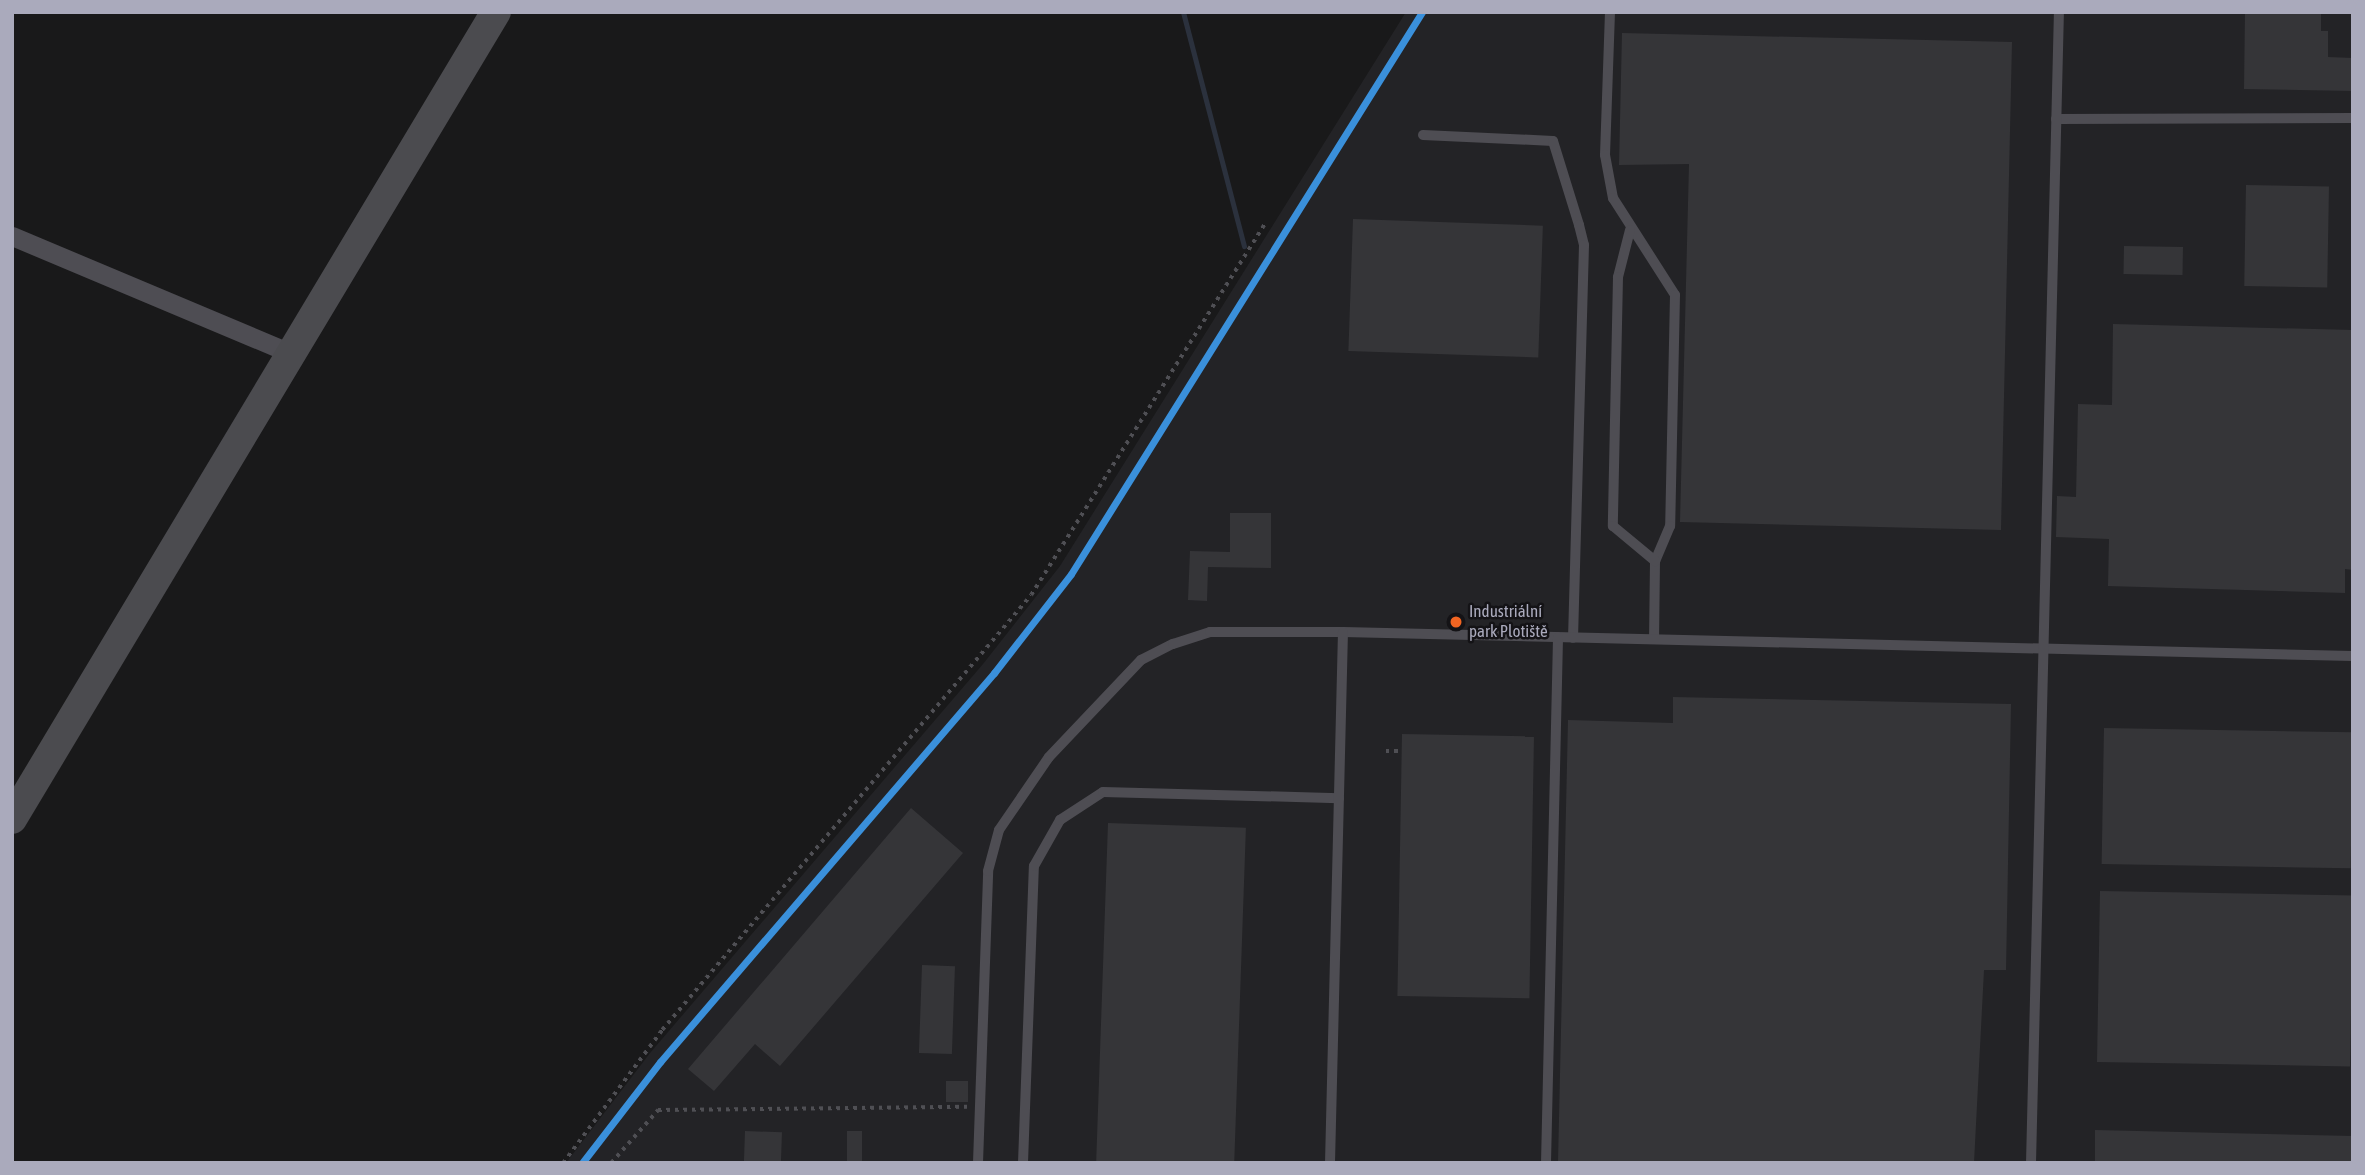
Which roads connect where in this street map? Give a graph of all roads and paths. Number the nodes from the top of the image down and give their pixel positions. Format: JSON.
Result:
{"nodes":[{"id":1,"x":496,"y":12,"type":"edge"},
{"id":2,"x":1610,"y":12,"type":"edge"},
{"id":3,"x":2059,"y":12,"type":"edge"},
{"id":4,"x":2353,"y":118,"type":"edge"},
{"id":5,"x":2056,"y":119,"type":"junction"},
{"id":6,"x":1423,"y":135,"type":"dead end"},
{"id":7,"x":1266,"y":222,"type":"dead end"},
{"id":8,"x":1630,"y":230,"type":"junction"},
{"id":9,"x":12,"y":236,"type":"edge"},
{"id":10,"x":295,"y":355,"type":"junction"},
{"id":11,"x":1655,"y":561,"type":"junction"},
{"id":12,"x":1343,"y":632,"type":"junction"},
{"id":13,"x":1558,"y":637,"type":"junction"},
{"id":14,"x":1573,"y":638,"type":"junction"},
{"id":15,"x":1654,"y":638,"type":"junction"},
{"id":16,"x":2041,"y":646,"type":"junction"},
{"id":17,"x":2353,"y":656,"type":"edge"},
{"id":18,"x":1386,"y":751,"type":"dead end"},
{"id":19,"x":1402,"y":751,"type":"dead end"},
{"id":20,"x":1339,"y":798,"type":"junction"},
{"id":21,"x":12,"y":819,"type":"edge"},
{"id":22,"x":979,"y":1107,"type":"junction"},
{"id":23,"x":563,"y":1163,"type":"edge"},
{"id":24,"x":611,"y":1163,"type":"edge"},
{"id":25,"x":978,"y":1163,"type":"edge"},
{"id":26,"x":1023,"y":1163,"type":"edge"},
{"id":27,"x":1330,"y":1163,"type":"edge"},
{"id":28,"x":1546,"y":1163,"type":"edge"},
{"id":29,"x":2031,"y":1163,"type":"edge"}],
"edges":[{"from":1,"to":10,"type":"main road"},
{"from":2,"to":8,"type":"lane"},
{"from":3,"to":5,"type":"lane"},
{"from":4,"to":5,"type":"lane"},
{"from":5,"to":16,"type":"lane"},
{"from":6,"to":14,"type":"lane"},
{"from":7,"to":23,"type":"path"},
{"from":8,"to":11,"type":"lane"},
{"from":8,"to":11,"type":"lane"},
{"from":9,"to":10,"type":"street"},
{"from":10,"to":21,"type":"main road"},
{"from":11,"to":15,"type":"lane"},
{"from":12,"to":13,"type":"lane"},
{"from":12,"to":20,"type":"lane"},
{"from":12,"to":22,"type":"lane"},
{"from":13,"to":14,"type":"lane"},
{"from":13,"to":28,"type":"lane"},
{"from":14,"to":15,"type":"lane"},
{"from":15,"to":16,"type":"lane"},
{"from":16,"to":17,"type":"lane"},
{"from":16,"to":29,"type":"lane"},
{"from":18,"to":19,"type":"path"},
{"from":20,"to":26,"type":"lane"},
{"from":20,"to":27,"type":"lane"},
{"from":22,"to":24,"type":"path"},
{"from":22,"to":25,"type":"lane"}]}
